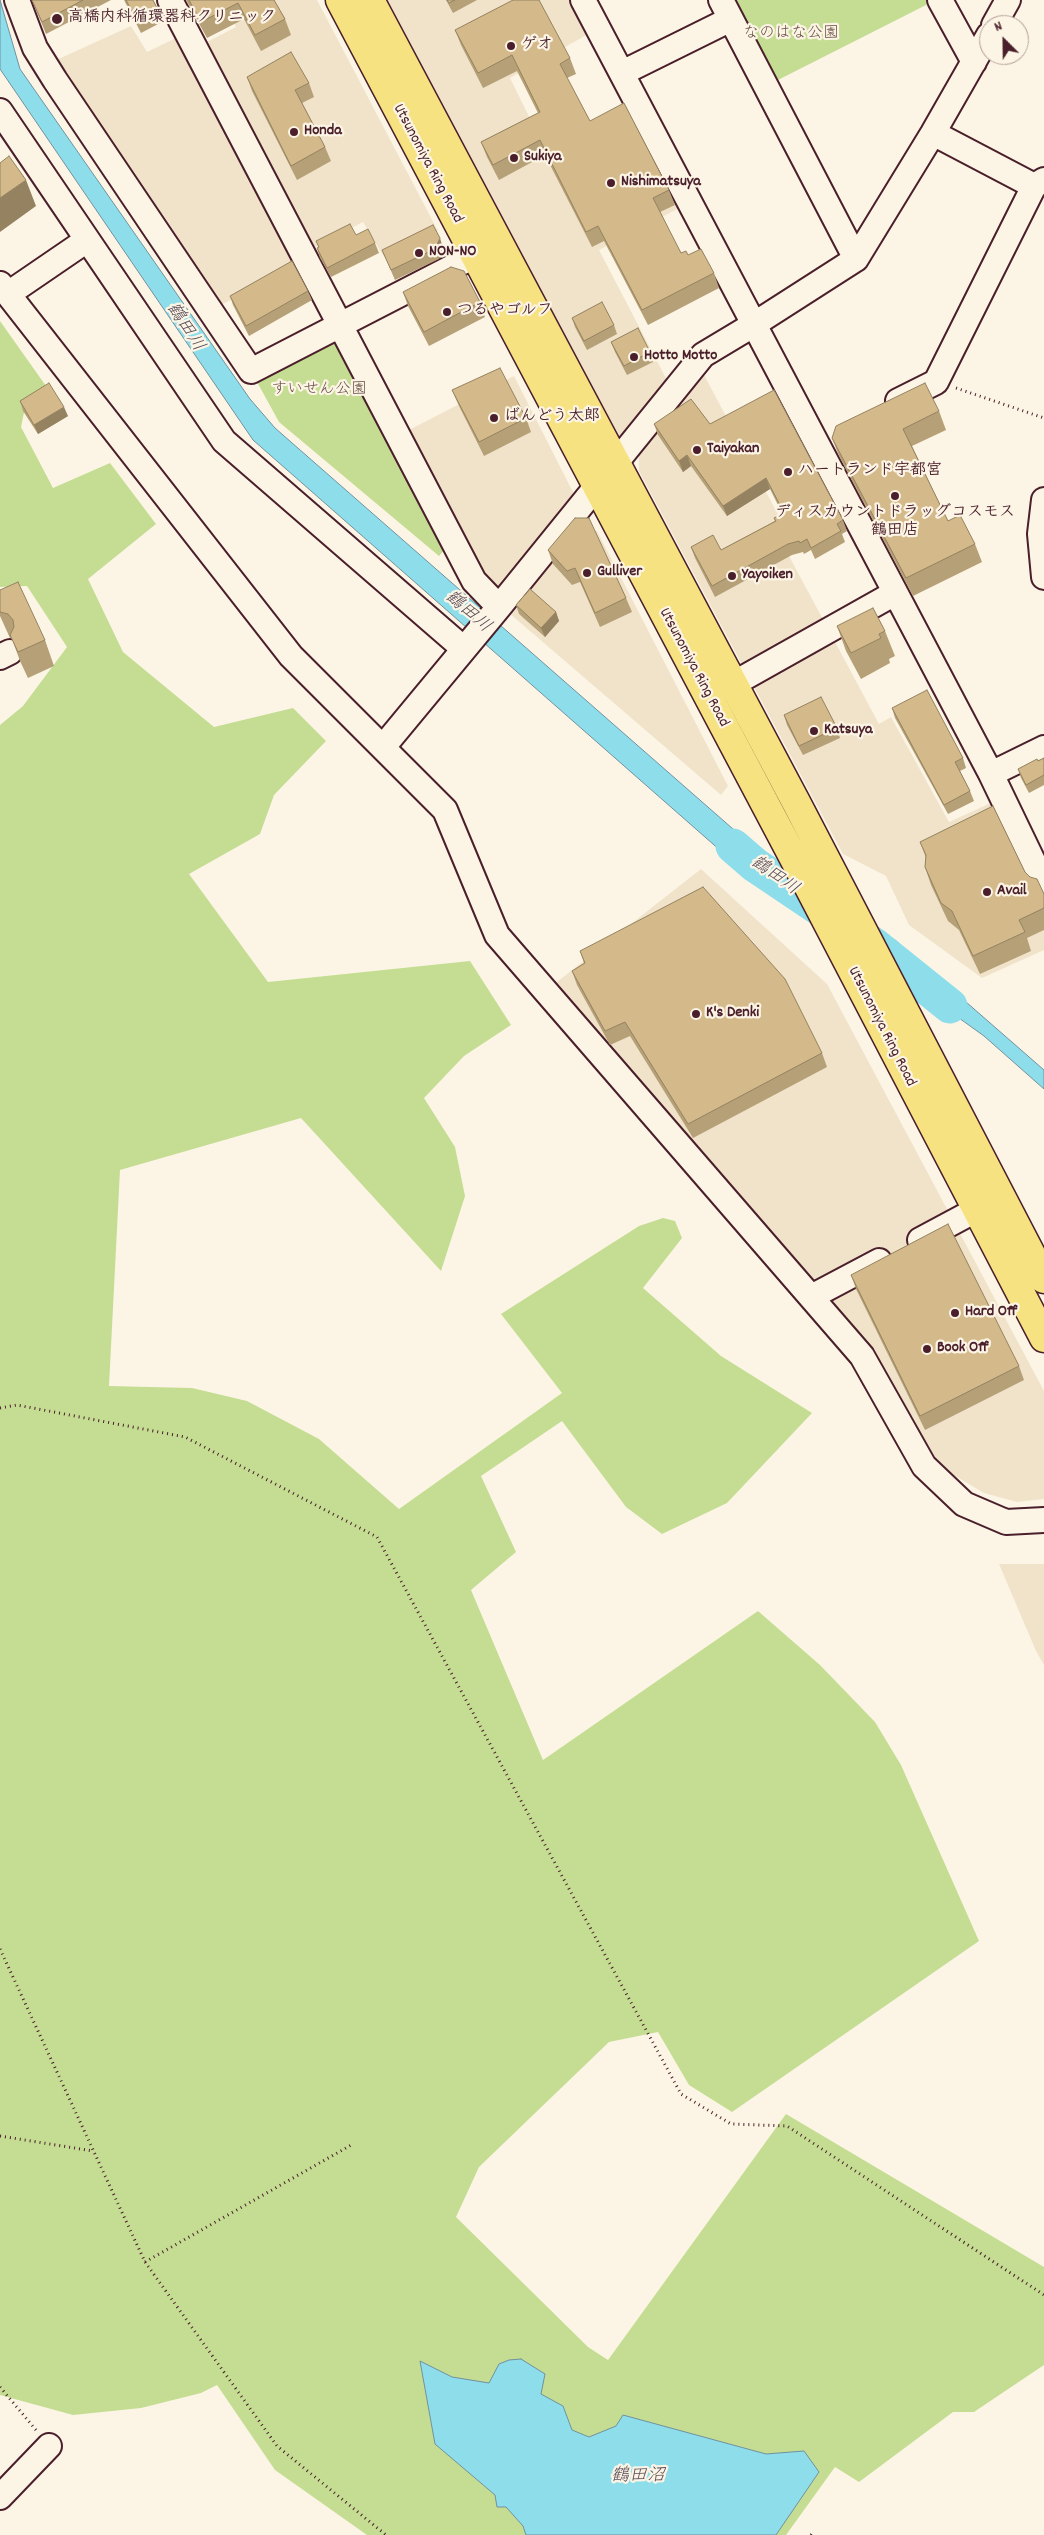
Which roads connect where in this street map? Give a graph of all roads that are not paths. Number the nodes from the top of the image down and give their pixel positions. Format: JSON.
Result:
{"nodes":[{"id":1,"x":17,"y":0,"type":"edge"},
{"id":2,"x":170,"y":0,"type":"edge"},
{"id":3,"x":340,"y":0,"type":"edge"},
{"id":4,"x":370,"y":0,"type":"edge"},
{"id":5,"x":584,"y":0,"type":"edge"},
{"id":6,"x":940,"y":0,"type":"edge"},
{"id":7,"x":1008,"y":0,"type":"edge"},
{"id":8,"x":726,"y":9,"type":"edge"},
{"id":9,"x":1000,"y":15,"type":"edge"},
{"id":10,"x":979,"y":53,"type":"edge"},
{"id":11,"x":974,"y":62,"type":"junction"},
{"id":12,"x":622,"y":73,"type":"junction"},
{"id":13,"x":0,"y":110,"type":"edge"},
{"id":14,"x":933,"y":133,"type":"junction"},
{"id":15,"x":1039,"y":183,"type":"edge"},
{"id":16,"x":87,"y":240,"type":"junction"},
{"id":17,"x":476,"y":256,"type":"junction"},
{"id":18,"x":856,"y":259,"type":"junction"},
{"id":19,"x":4,"y":289,"type":"edge"},
{"id":20,"x":340,"y":326,"type":"junction"},
{"id":21,"x":753,"y":326,"type":"junction"},
{"id":22,"x":876,"y":412,"type":"edge"},
{"id":23,"x":615,"y":464,"type":"junction"},
{"id":24,"x":597,"y":487,"type":"junction"},
{"id":25,"x":1044,"y":500,"type":"edge"},
{"id":26,"x":1044,"y":577,"type":"edge"},
{"id":27,"x":896,"y":593,"type":"junction"},
{"id":28,"x":499,"y":607,"type":"junction"},
{"id":29,"x":464,"y":649,"type":"junction"},
{"id":30,"x":733,"y":684,"type":"junction"},
{"id":31,"x":383,"y":747,"type":"junction"},
{"id":32,"x":1044,"y":748,"type":"edge"},
{"id":33,"x":991,"y":774,"type":"junction"},
{"id":34,"x":1044,"y":884,"type":"edge"},
{"id":35,"x":976,"y":1210,"type":"junction"},
{"id":36,"x":1044,"y":1279,"type":"edge"},
{"id":37,"x":810,"y":1297,"type":"junction"},
{"id":38,"x":1044,"y":1338,"type":"edge"},
{"id":39,"x":1044,"y":1520,"type":"edge"},
{"id":40,"x":49,"y":2446,"type":"road end"},
{"id":41,"x":0,"y":2497,"type":"edge"}],
"edges":[{"from":1,"to":20,"type":"street"},
{"from":2,"to":20,"type":"street"},
{"from":3,"to":17,"type":"main road","name":"Utsunomiya Ring Road"},
{"from":4,"to":23,"type":"main road","name":"Utsunomiya Ring Road"},
{"from":5,"to":12,"type":"street"},
{"from":6,"to":11,"type":"street"},
{"from":7,"to":9,"type":"street"},
{"from":8,"to":12,"type":"street"},
{"from":8,"to":18,"type":"street"},
{"from":10,"to":11,"type":"street"},
{"from":11,"to":14,"type":"street"},
{"from":12,"to":21,"type":"street"},
{"from":13,"to":16,"type":"street"},
{"from":14,"to":15,"type":"street"},
{"from":14,"to":18,"type":"street"},
{"from":15,"to":22,"type":"street"},
{"from":16,"to":19,"type":"street"},
{"from":16,"to":29,"type":"street"},
{"from":17,"to":20,"type":"street"},
{"from":17,"to":24,"type":"main road","name":"Utsunomiya Ring Road"},
{"from":18,"to":21,"type":"street"},
{"from":19,"to":31,"type":"street"},
{"from":20,"to":28,"type":"street"},
{"from":21,"to":23,"type":"street"},
{"from":21,"to":27,"type":"street"},
{"from":23,"to":24,"type":"street"},
{"from":23,"to":30,"type":"main road","name":"Utsunomiya Ring Road"},
{"from":24,"to":28,"type":"street"},
{"from":24,"to":35,"type":"main road","name":"Utsunomiya Ring Road"},
{"from":25,"to":26,"type":"street"},
{"from":27,"to":30,"type":"street"},
{"from":27,"to":33,"type":"street"},
{"from":28,"to":29,"type":"street"},
{"from":29,"to":31,"type":"street"},
{"from":30,"to":36,"type":"main road","name":"Utsunomiya Ring Road"},
{"from":31,"to":37,"type":"street"},
{"from":32,"to":33,"type":"street"},
{"from":33,"to":34,"type":"street"},
{"from":35,"to":37,"type":"street"},
{"from":35,"to":38,"type":"main road","name":"Utsunomiya Ring Road"},
{"from":37,"to":39,"type":"street"},
{"from":40,"to":41,"type":"street"}]}
